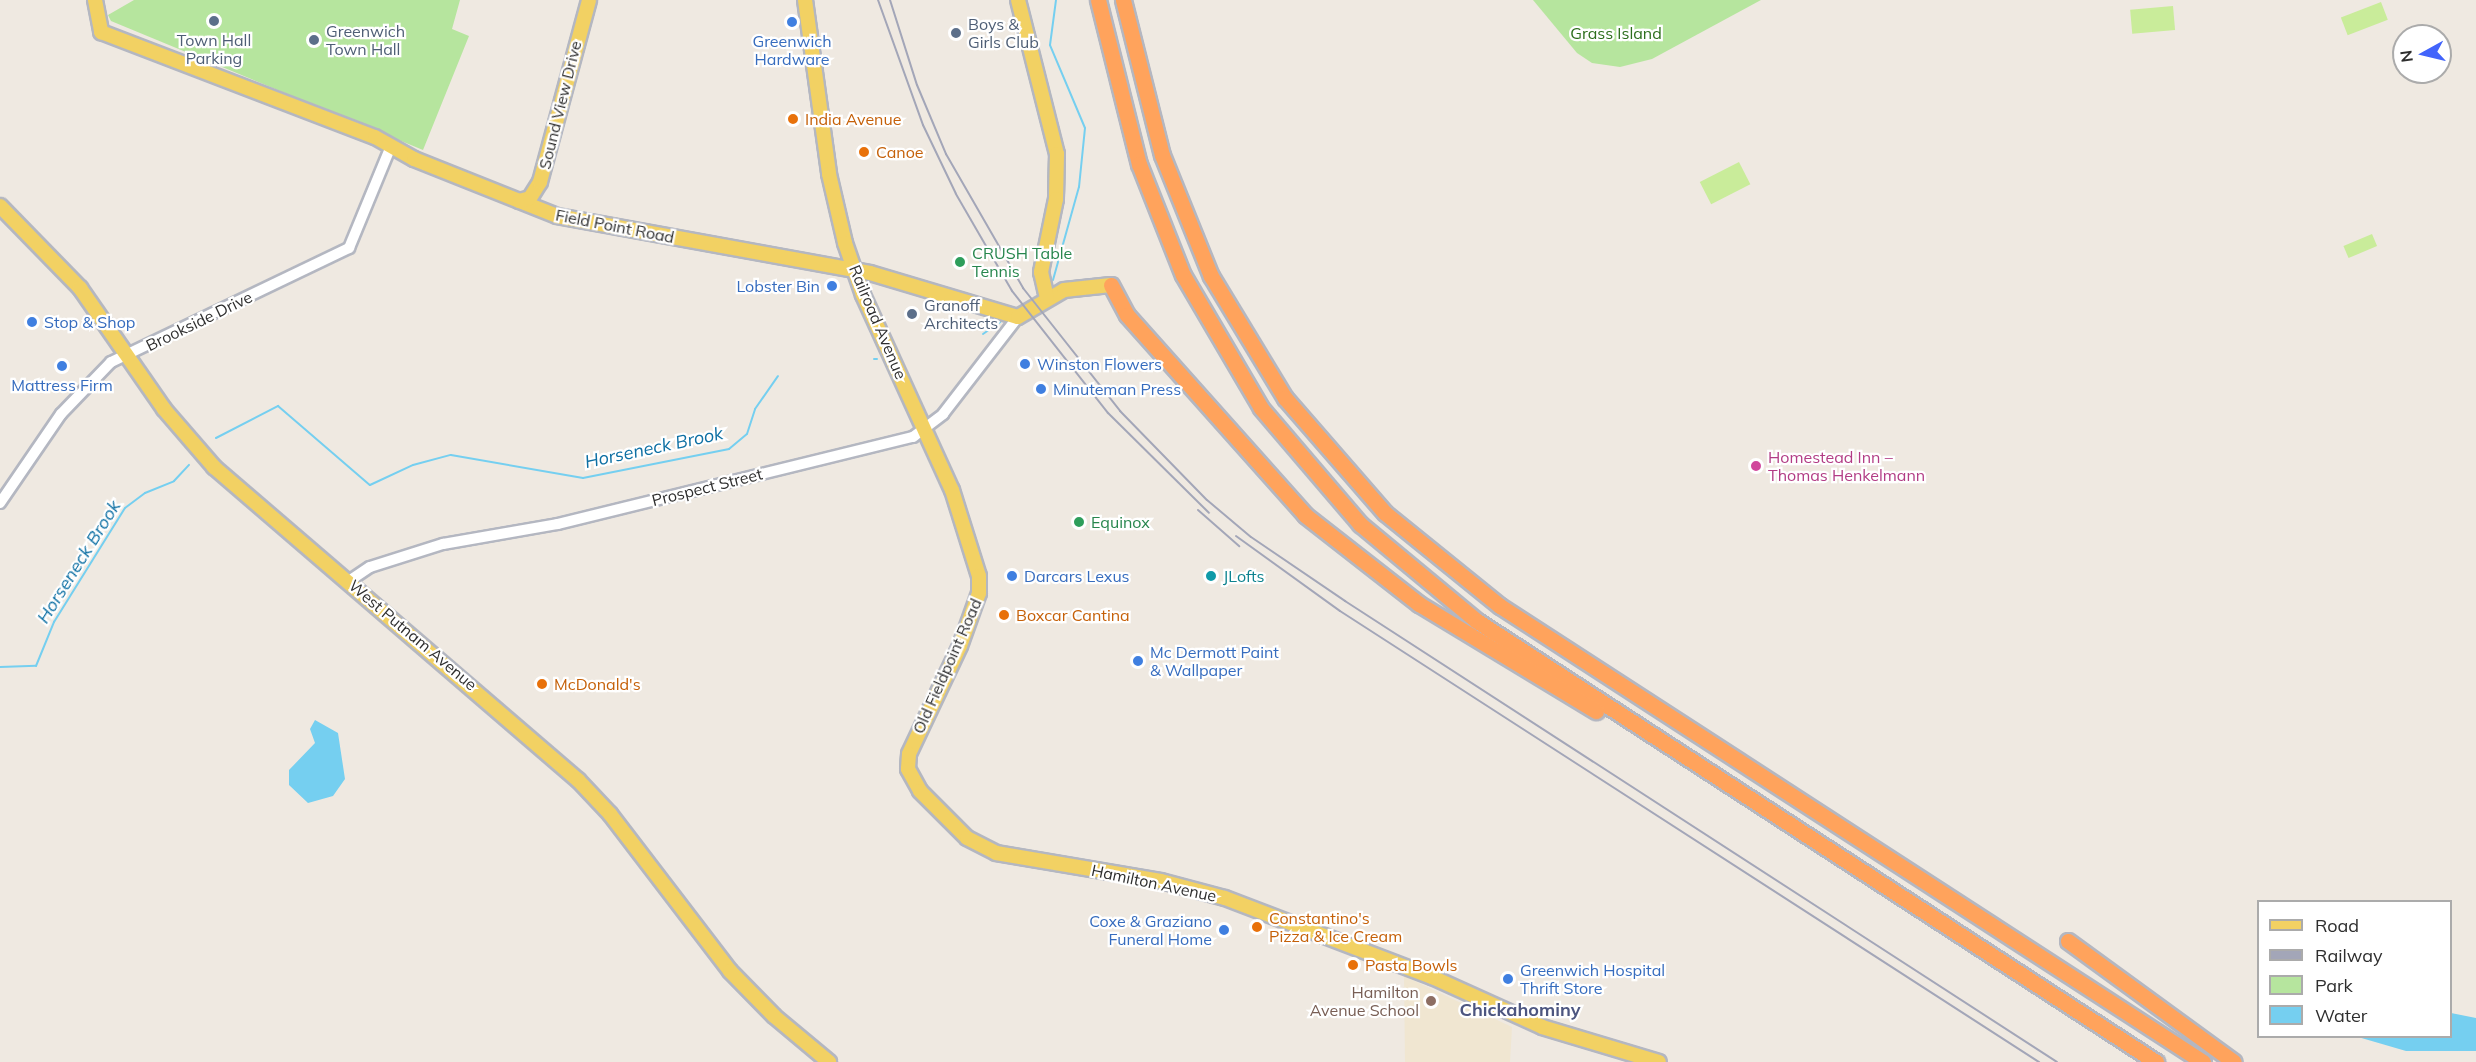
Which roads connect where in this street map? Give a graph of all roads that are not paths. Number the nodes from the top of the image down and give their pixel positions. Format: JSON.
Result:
{"nodes":[{"id":1,"x":95,"y":0,"type":"edge"},
{"id":2,"x":589,"y":0,"type":"edge"},
{"id":3,"x":805,"y":0,"type":"edge"},
{"id":4,"x":1018,"y":0,"type":"edge"},
{"id":5,"x":1096,"y":0,"type":"edge"},
{"id":6,"x":1124,"y":3,"type":"edge"},
{"id":7,"x":391,"y":146,"type":"junction"},
{"id":8,"x":519,"y":201,"type":"junction"},
{"id":9,"x":0,"y":206,"type":"edge"},
{"id":10,"x":855,"y":271,"type":"junction"},
{"id":11,"x":1111,"y":285,"type":"joint"},
{"id":12,"x":1047,"y":297,"type":"junction"},
{"id":13,"x":1018,"y":317,"type":"junction"},
{"id":14,"x":127,"y":356,"type":"junction"},
{"id":15,"x":924,"y":429,"type":"junction"},
{"id":16,"x":0,"y":504,"type":"edge"},
{"id":17,"x":1430,"y":553,"type":"junction"},
{"id":18,"x":349,"y":581,"type":"junction"},
{"id":19,"x":1653,"y":695,"type":"dead end"},
{"id":20,"x":908,"y":769,"type":"joint"},
{"id":21,"x":1745,"y":796,"type":"junction"},
{"id":22,"x":2068,"y":941,"type":"dead end"},
{"id":23,"x":829,"y":1062,"type":"edge"},
{"id":24,"x":1659,"y":1062,"type":"edge"},
{"id":25,"x":2156,"y":1062,"type":"edge"},
{"id":26,"x":2203,"y":1062,"type":"edge"},
{"id":27,"x":2234,"y":1062,"type":"edge"}],
"edges":[{"from":1,"to":7,"type":"main road","name":"Field Point Road"},
{"from":2,"to":8,"type":"main road","name":"Sound View Drive"},
{"from":3,"to":10,"type":"main road","name":"Railroad Avenue"},
{"from":4,"to":12,"type":"main road"},
{"from":5,"to":21,"type":"highway"},
{"from":6,"to":17,"type":"highway"},
{"from":7,"to":8,"type":"main road","name":"Field Point Road"},
{"from":7,"to":14,"type":"street","name":"Brookside Drive"},
{"from":8,"to":10,"type":"main road","name":"Field Point Road"},
{"from":9,"to":14,"type":"main road","name":"West Putnam Avenue"},
{"from":10,"to":13,"type":"main road","name":"Field Point Road"},
{"from":10,"to":15,"type":"main road","name":"Railroad Avenue"},
{"from":11,"to":12,"type":"main road"},
{"from":11,"to":21,"type":"highway"},
{"from":12,"to":13,"type":"main road"},
{"from":13,"to":15,"type":"street","name":"Prospect Street"},
{"from":14,"to":16,"type":"street","name":"Brookside Drive"},
{"from":14,"to":18,"type":"main road","name":"West Putnam Avenue"},
{"from":15,"to":18,"type":"street","name":"Prospect Street"},
{"from":15,"to":20,"type":"main road","name":"Old Fieldpoint Road"},
{"from":17,"to":19,"type":"highway"},
{"from":17,"to":26,"type":"highway"},
{"from":18,"to":23,"type":"main road","name":"West Putnam Avenue"},
{"from":20,"to":24,"type":"main road","name":"Hamilton Avenue"},
{"from":21,"to":25,"type":"highway"},
{"from":22,"to":27,"type":"highway"}]}
